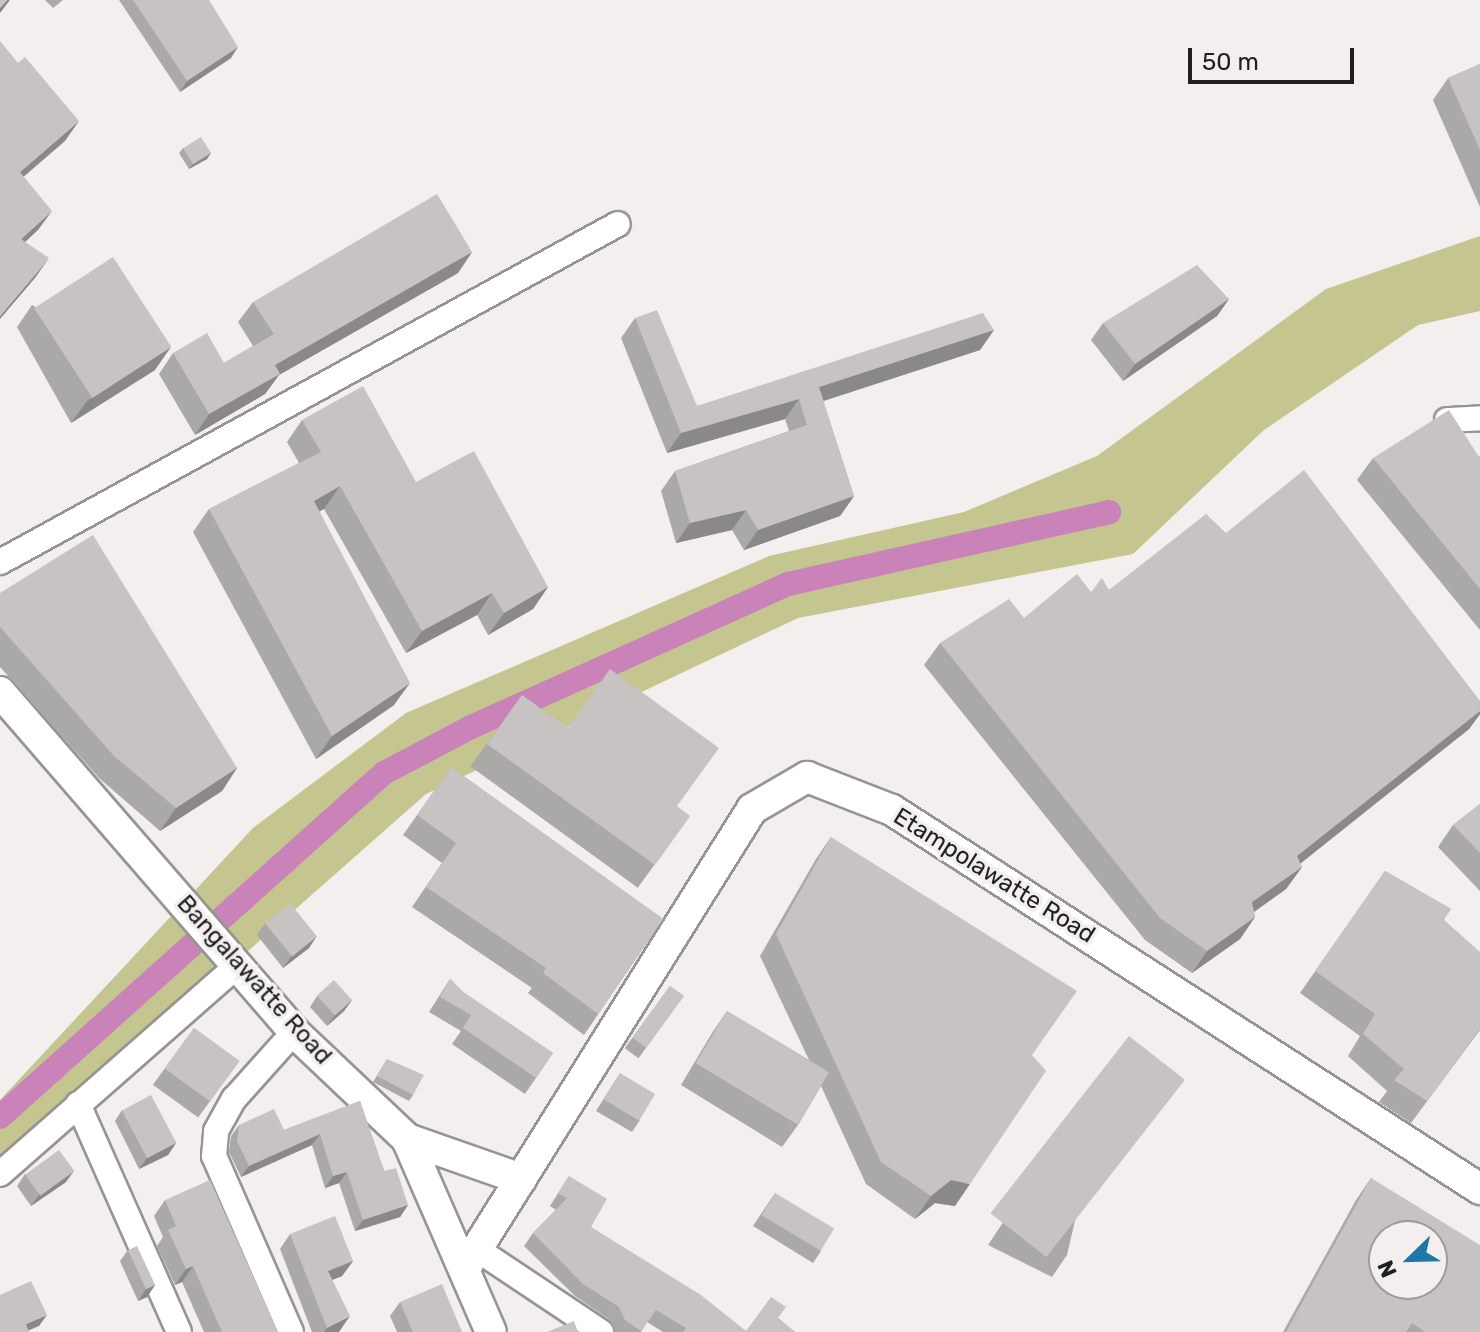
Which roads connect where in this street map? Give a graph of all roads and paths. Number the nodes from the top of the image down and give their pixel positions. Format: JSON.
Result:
{"nodes":[{"id":1,"x":618,"y":224,"type":"dead end"},
{"id":2,"x":1480,"y":418,"type":"edge"},
{"id":3,"x":1447,"y":420,"type":"edge"},
{"id":4,"x":0,"y":562,"type":"edge"},
{"id":5,"x":0,"y":692,"type":"edge"},
{"id":6,"x":238,"y":965,"type":"junction"},
{"id":7,"x":294,"y":1032,"type":"junction"},
{"id":8,"x":78,"y":1104,"type":"junction"},
{"id":9,"x":407,"y":1139,"type":"junction"},
{"id":10,"x":0,"y":1174,"type":"edge"},
{"id":11,"x":521,"y":1179,"type":"junction"},
{"id":12,"x":1480,"y":1189,"type":"edge"},
{"id":13,"x":472,"y":1259,"type":"junction"},
{"id":14,"x":179,"y":1332,"type":"edge"},
{"id":15,"x":291,"y":1332,"type":"edge"},
{"id":16,"x":491,"y":1332,"type":"edge"},
{"id":17,"x":601,"y":1332,"type":"edge"}],
"edges":[{"from":1,"to":4,"type":"street"},
{"from":2,"to":3,"type":"street"},
{"from":5,"to":6,"type":"street","name":"Bangalawatte Road"},
{"from":6,"to":7,"type":"street","name":"Bangalawatte Road"},
{"from":6,"to":8,"type":"street"},
{"from":7,"to":9,"type":"street","name":"Bangalawatte Road"},
{"from":7,"to":15,"type":"street"},
{"from":8,"to":10,"type":"street"},
{"from":8,"to":14,"type":"street"},
{"from":9,"to":11,"type":"street"},
{"from":9,"to":13,"type":"street","name":"Bangalawatte Road"},
{"from":11,"to":12,"type":"street","name":"Etampolawatte Road"},
{"from":11,"to":13,"type":"street","name":"Etampolawatte Road"},
{"from":13,"to":16,"type":"street","name":"Bangalawatte Road"},
{"from":13,"to":17,"type":"street"}]}
